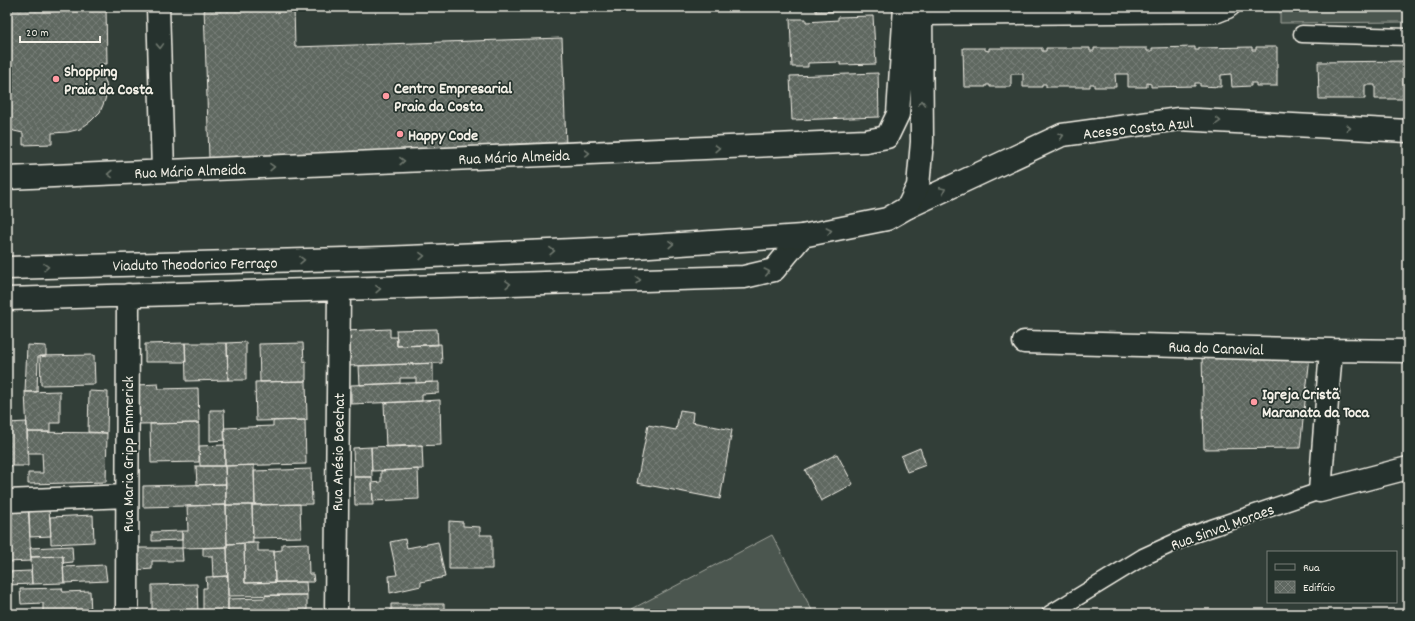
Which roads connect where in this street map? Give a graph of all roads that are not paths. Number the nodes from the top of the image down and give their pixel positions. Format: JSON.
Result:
{"nodes":[{"id":1,"x":158,"y":7,"type":"edge"},
{"id":2,"x":1232,"y":7,"type":"edge"},
{"id":3,"x":916,"y":10,"type":"edge"},
{"id":4,"x":956,"y":12,"type":"edge"},
{"id":5,"x":1302,"y":34,"type":"dead end"},
{"id":6,"x":1408,"y":38,"type":"edge"},
{"id":7,"x":1408,"y":131,"type":"edge"},
{"id":8,"x":163,"y":171,"type":"junction"},
{"id":9,"x":7,"y":178,"type":"edge"},
{"id":10,"x":908,"y":206,"type":"junction"},
{"id":11,"x":802,"y":236,"type":"junction"},
{"id":12,"x":7,"y":268,"type":"edge"},
{"id":13,"x":339,"y":290,"type":"junction"},
{"id":14,"x":128,"y":295,"type":"junction"},
{"id":15,"x":7,"y":299,"type":"edge"},
{"id":16,"x":1024,"y":342,"type":"dead end"},
{"id":17,"x":1331,"y":350,"type":"junction"},
{"id":18,"x":1408,"y":351,"type":"edge"},
{"id":19,"x":1408,"y":468,"type":"edge"},
{"id":20,"x":1320,"y":491,"type":"junction"},
{"id":21,"x":127,"y":496,"type":"junction"},
{"id":22,"x":7,"y":501,"type":"edge"},
{"id":23,"x":127,"y":614,"type":"edge"},
{"id":24,"x":336,"y":614,"type":"edge"},
{"id":25,"x":1050,"y":614,"type":"edge"}],
"edges":[{"from":1,"to":8,"type":"street","one_way":true},
{"from":2,"to":4,"type":"lane"},
{"from":3,"to":4,"type":"lane"},
{"from":8,"to":3,"type":"street","name":"Rua Mário Almeida","one_way":true},
{"from":10,"to":3,"type":"street","one_way":true},
{"from":5,"to":6,"type":"lane"},
{"from":10,"to":7,"type":"street","name":"Acesso Costa Azul","one_way":true},
{"from":8,"to":9,"type":"street","name":"Rua Mário Almeida","one_way":true},
{"from":11,"to":10,"type":"street","one_way":true},
{"from":12,"to":11,"type":"street","name":"Viaduto Theodorico Ferraço","one_way":true},
{"from":13,"to":11,"type":"street","one_way":true},
{"from":13,"to":14,"type":"street"},
{"from":13,"to":24,"type":"street","name":"Rua Anésio Boechat"},
{"from":14,"to":15,"type":"street"},
{"from":14,"to":21,"type":"street","name":"Rua Maria Gripp Emmerick"},
{"from":16,"to":17,"type":"street","name":"Rua do Canavial"},
{"from":17,"to":18,"type":"street","name":"Rua do Canavial"},
{"from":17,"to":20,"type":"street"},
{"from":19,"to":20,"type":"street","name":"Rua Sinval Moraes"},
{"from":20,"to":25,"type":"lane","name":"Rua Sinval Moraes"},
{"from":21,"to":22,"type":"street"},
{"from":21,"to":23,"type":"street","name":"Rua Maria Gripp Emmerick"}]}
